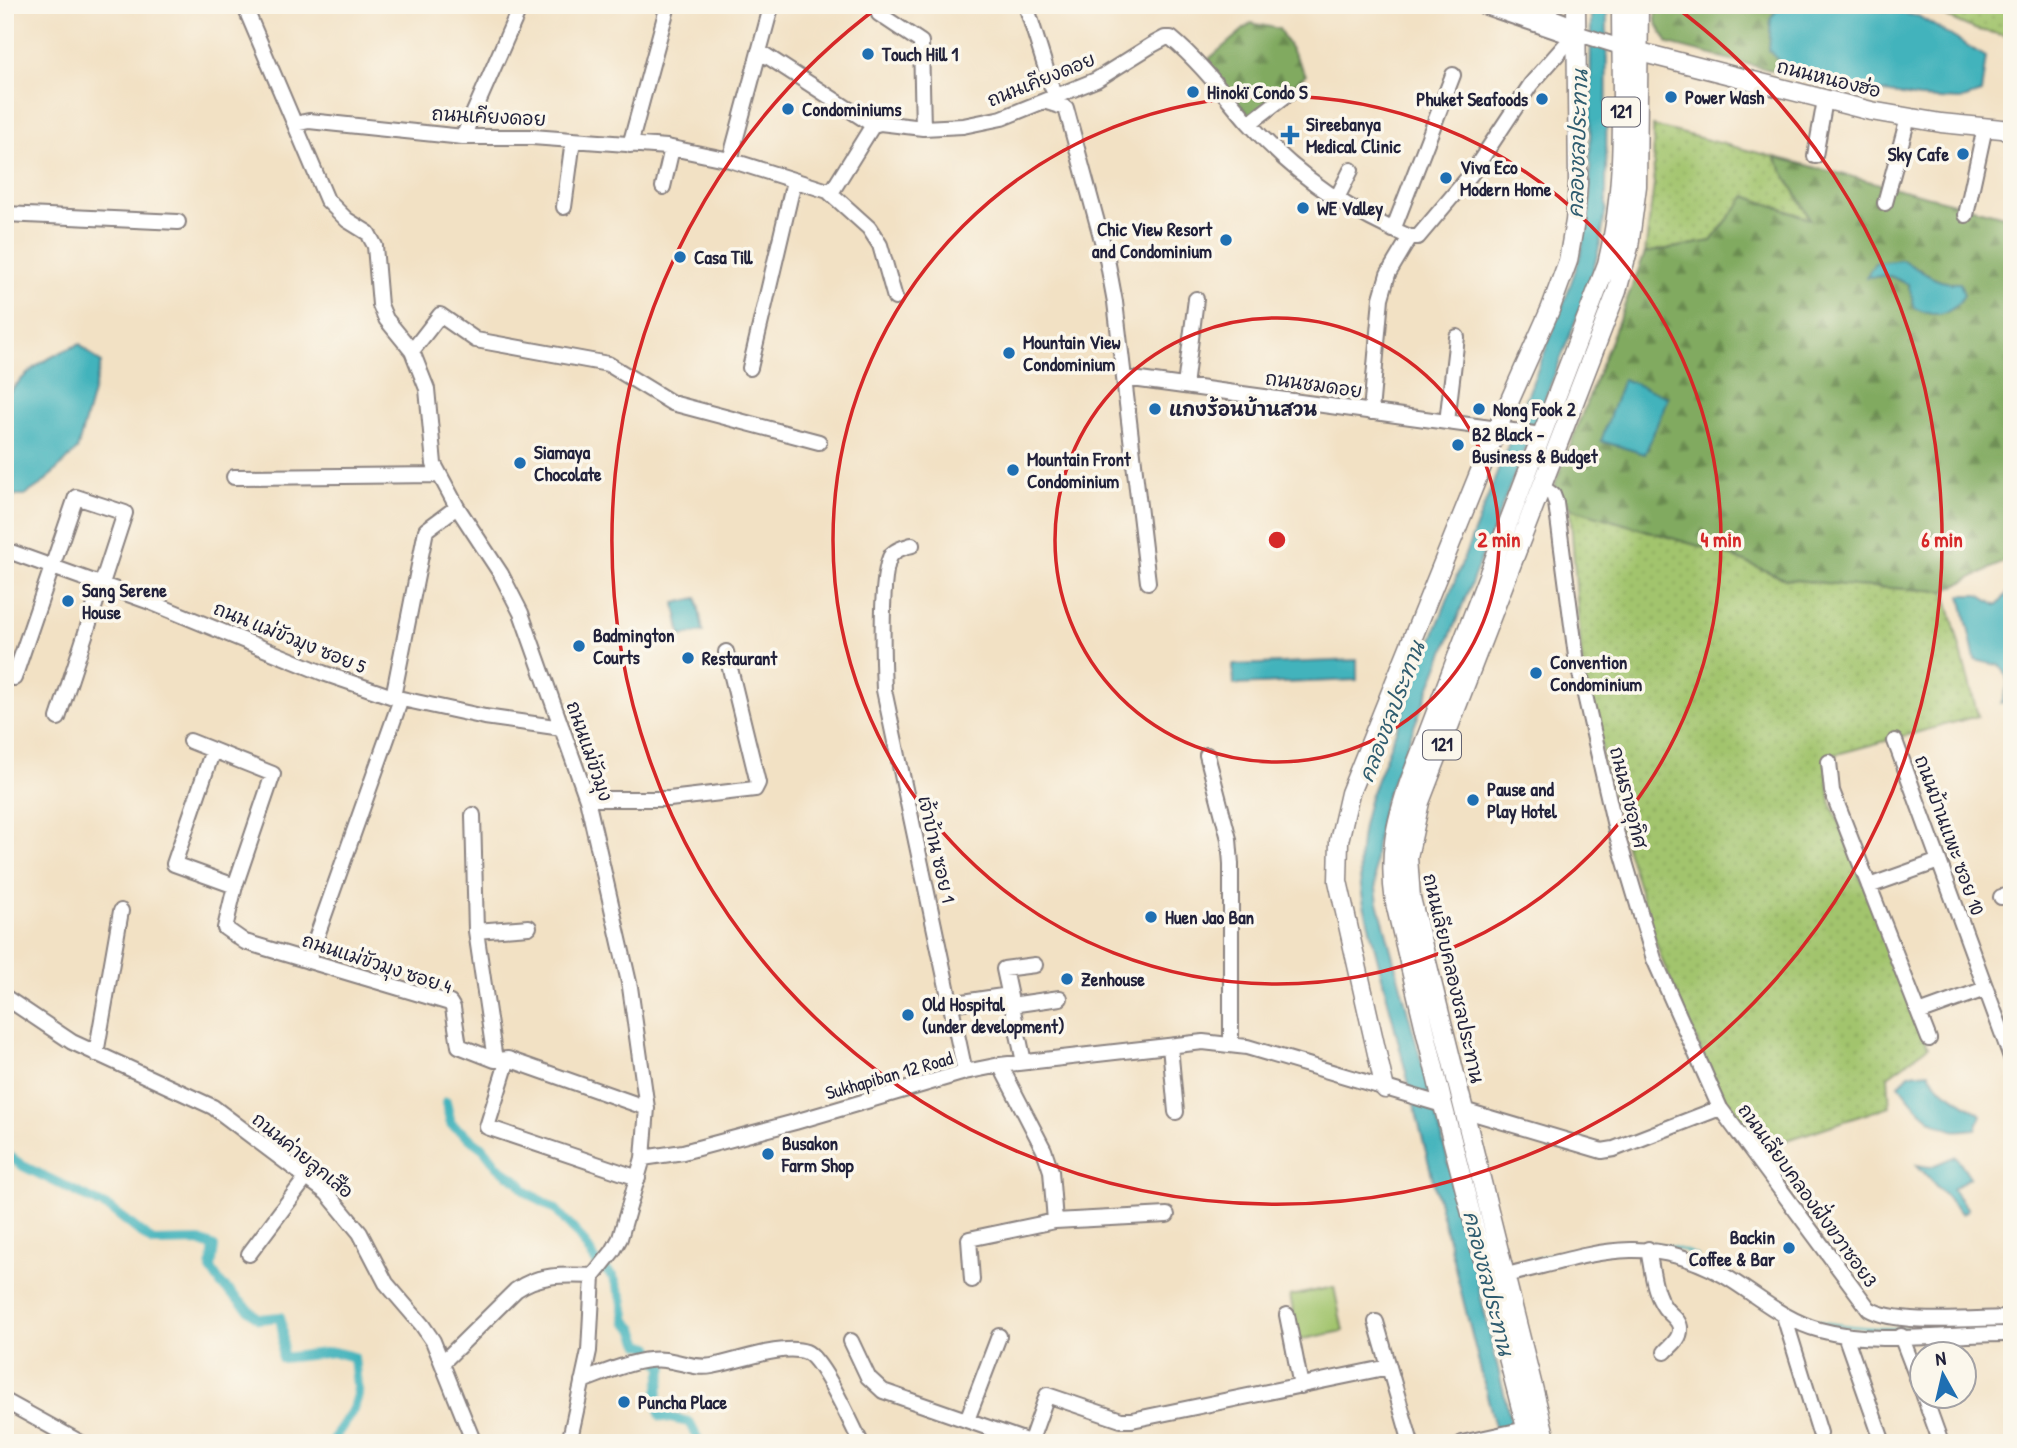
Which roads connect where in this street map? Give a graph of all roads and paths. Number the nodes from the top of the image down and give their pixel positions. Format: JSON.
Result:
{"nodes":[{"id":1,"x":244,"y":5,"type":"edge"},
{"id":2,"x":521,"y":5,"type":"edge"},
{"id":3,"x":668,"y":5,"type":"edge"},
{"id":4,"x":769,"y":5,"type":"edge"},
{"id":5,"x":878,"y":5,"type":"edge"},
{"id":6,"x":1027,"y":5,"type":"edge"},
{"id":7,"x":1480,"y":5,"type":"edge"},
{"id":8,"x":1521,"y":5,"type":"edge"},
{"id":9,"x":1558,"y":5,"type":"edge"},
{"id":10,"x":1576,"y":5,"type":"edge"},
{"id":11,"x":1621,"y":5,"type":"edge"},
{"id":12,"x":1639,"y":5,"type":"edge"},
{"id":13,"x":1543,"y":13,"type":"junction"},
{"id":14,"x":1576,"y":33,"type":"junction"},
{"id":15,"x":1621,"y":47,"type":"junction"},
{"id":16,"x":760,"y":51,"type":"junction"},
{"id":17,"x":1639,"y":51,"type":"junction"},
{"id":18,"x":1453,"y":75,"type":"dead end"},
{"id":19,"x":1289,"y":93,"type":"dead end"},
{"id":20,"x":1051,"y":99,"type":"junction"},
{"id":21,"x":1825,"y":100,"type":"junction"},
{"id":22,"x":1908,"y":118,"type":"junction"},
{"id":23,"x":1250,"y":123,"type":"junction"},
{"id":24,"x":295,"y":124,"type":"junction"},
{"id":25,"x":873,"y":125,"type":"junction"},
{"id":26,"x":1985,"y":127,"type":"junction"},
{"id":27,"x":923,"y":128,"type":"junction"},
{"id":28,"x":2012,"y":130,"type":"edge"},
{"id":29,"x":463,"y":136,"type":"junction"},
{"id":30,"x":573,"y":141,"type":"junction"},
{"id":31,"x":630,"y":145,"type":"junction"},
{"id":32,"x":672,"y":148,"type":"junction"},
{"id":33,"x":1815,"y":156,"type":"dead end"},
{"id":34,"x":730,"y":160,"type":"junction"},
{"id":35,"x":1351,"y":170,"type":"dead end"},
{"id":36,"x":794,"y":181,"type":"junction"},
{"id":37,"x":663,"y":187,"type":"dead end"},
{"id":38,"x":828,"y":191,"type":"junction"},
{"id":39,"x":1336,"y":200,"type":"junction"},
{"id":40,"x":1885,"y":204,"type":"dead end"},
{"id":41,"x":564,"y":207,"type":"dead end"},
{"id":42,"x":5,"y":214,"type":"edge"},
{"id":43,"x":1966,"y":215,"type":"dead end"},
{"id":44,"x":178,"y":222,"type":"dead end"},
{"id":45,"x":1394,"y":230,"type":"junction"},
{"id":46,"x":1410,"y":237,"type":"junction"},
{"id":47,"x":895,"y":298,"type":"dead end"},
{"id":48,"x":1196,"y":299,"type":"dead end"},
{"id":49,"x":1457,"y":337,"type":"dead end"},
{"id":50,"x":412,"y":351,"type":"junction"},
{"id":51,"x":750,"y":368,"type":"dead end"},
{"id":52,"x":1125,"y":378,"type":"junction"},
{"id":53,"x":1185,"y":386,"type":"junction"},
{"id":54,"x":1371,"y":412,"type":"junction"},
{"id":55,"x":1447,"y":422,"type":"junction"},
{"id":56,"x":1497,"y":429,"type":"junction"},
{"id":57,"x":1542,"y":435,"type":"junction"},
{"id":58,"x":819,"y":442,"type":"dead end"},
{"id":59,"x":439,"y":475,"type":"junction"},
{"id":60,"x":234,"y":477,"type":"dead end"},
{"id":61,"x":1525,"y":480,"type":"junction"},
{"id":62,"x":1542,"y":487,"type":"junction"},
{"id":63,"x":457,"y":507,"type":"junction"},
{"id":64,"x":912,"y":545,"type":"dead end"},
{"id":65,"x":11,"y":552,"type":"dead end"},
{"id":66,"x":51,"y":566,"type":"junction"},
{"id":67,"x":1148,"y":582,"type":"dead end"},
{"id":68,"x":103,"y":584,"type":"junction"},
{"id":69,"x":726,"y":652,"type":"dead end"},
{"id":70,"x":14,"y":678,"type":"dead end"},
{"id":71,"x":397,"y":698,"type":"junction"},
{"id":72,"x":58,"y":718,"type":"dead end"},
{"id":73,"x":562,"y":728,"type":"junction"},
{"id":74,"x":190,"y":741,"type":"dead end"},
{"id":75,"x":1895,"y":741,"type":"dead end"},
{"id":76,"x":213,"y":750,"type":"junction"},
{"id":77,"x":1207,"y":755,"type":"dead end"},
{"id":78,"x":1829,"y":762,"type":"dead end"},
{"id":79,"x":587,"y":799,"type":"junction"},
{"id":80,"x":473,"y":815,"type":"dead end"},
{"id":81,"x":1939,"y":861,"type":"junction"},
{"id":82,"x":235,"y":886,"type":"junction"},
{"id":83,"x":1869,"y":886,"type":"junction"},
{"id":84,"x":121,"y":911,"type":"dead end"},
{"id":85,"x":529,"y":927,"type":"dead end"},
{"id":86,"x":476,"y":931,"type":"junction"},
{"id":87,"x":308,"y":961,"type":"junction"},
{"id":88,"x":1035,"y":965,"type":"dead end"},
{"id":89,"x":1986,"y":989,"type":"junction"},
{"id":90,"x":5,"y":997,"type":"edge"},
{"id":91,"x":1060,"y":998,"type":"dead end"},
{"id":92,"x":1010,"y":1000,"type":"junction"},
{"id":93,"x":950,"y":1004,"type":"junction"},
{"id":94,"x":1919,"y":1013,"type":"junction"},
{"id":95,"x":1929,"y":1039,"type":"dead end"},
{"id":96,"x":1231,"y":1044,"type":"junction"},
{"id":97,"x":1170,"y":1046,"type":"junction"},
{"id":98,"x":96,"y":1054,"type":"junction"},
{"id":99,"x":501,"y":1059,"type":"junction"},
{"id":100,"x":2012,"y":1060,"type":"edge"},
{"id":101,"x":1024,"y":1062,"type":"junction"},
{"id":102,"x":1000,"y":1065,"type":"junction"},
{"id":103,"x":965,"y":1072,"type":"junction"},
{"id":104,"x":1446,"y":1076,"type":"junction"},
{"id":105,"x":1389,"y":1090,"type":"junction"},
{"id":106,"x":1443,"y":1105,"type":"junction"},
{"id":107,"x":647,"y":1108,"type":"junction"},
{"id":108,"x":1720,"y":1108,"type":"junction"},
{"id":109,"x":1176,"y":1112,"type":"dead end"},
{"id":110,"x":1465,"y":1118,"type":"junction"},
{"id":111,"x":643,"y":1158,"type":"junction"},
{"id":112,"x":1461,"y":1176,"type":"junction"},
{"id":113,"x":306,"y":1178,"type":"junction"},
{"id":114,"x":638,"y":1178,"type":"junction"},
{"id":115,"x":1167,"y":1215,"type":"dead end"},
{"id":116,"x":1055,"y":1221,"type":"junction"},
{"id":117,"x":1648,"y":1249,"type":"junction"},
{"id":118,"x":249,"y":1254,"type":"dead end"},
{"id":119,"x":1506,"y":1275,"type":"junction"},
{"id":120,"x":593,"y":1276,"type":"junction"},
{"id":121,"x":972,"y":1280,"type":"dead end"},
{"id":122,"x":1287,"y":1315,"type":"dead end"},
{"id":123,"x":1879,"y":1315,"type":"junction"},
{"id":124,"x":1784,"y":1316,"type":"junction"},
{"id":125,"x":2012,"y":1318,"type":"edge"},
{"id":126,"x":1376,"y":1322,"type":"dead end"},
{"id":127,"x":2012,"y":1334,"type":"edge"},
{"id":128,"x":1845,"y":1335,"type":"junction"},
{"id":129,"x":999,"y":1336,"type":"dead end"},
{"id":130,"x":1881,"y":1336,"type":"junction"},
{"id":131,"x":1901,"y":1336,"type":"junction"},
{"id":132,"x":851,"y":1341,"type":"dead end"},
{"id":133,"x":1665,"y":1352,"type":"dead end"},
{"id":134,"x":1909,"y":1357,"type":"edge"},
{"id":135,"x":443,"y":1362,"type":"junction"},
{"id":136,"x":1389,"y":1367,"type":"junction"},
{"id":137,"x":582,"y":1381,"type":"junction"},
{"id":138,"x":1301,"y":1386,"type":"junction"},
{"id":139,"x":5,"y":1401,"type":"edge"},
{"id":140,"x":1929,"y":1410,"type":"edge"},
{"id":141,"x":967,"y":1420,"type":"junction"},
{"id":142,"x":1820,"y":1433,"type":"dead end"},
{"id":143,"x":1528,"y":1436,"type":"edge"},
{"id":144,"x":1030,"y":1442,"type":"edge"},
{"id":145,"x":82,"y":1443,"type":"edge"},
{"id":146,"x":474,"y":1443,"type":"edge"},
{"id":147,"x":569,"y":1443,"type":"edge"},
{"id":148,"x":861,"y":1443,"type":"edge"},
{"id":149,"x":1411,"y":1443,"type":"edge"},
{"id":150,"x":1462,"y":1443,"type":"edge"},
{"id":151,"x":1548,"y":1443,"type":"edge"},
{"id":152,"x":1883,"y":1443,"type":"edge"},
{"id":153,"x":1941,"y":1443,"type":"edge"}],
"edges":[{"from":1,"to":24,"type":"street","name":"ถนนแม่ขัวมุง"},
{"from":2,"to":29,"type":"street"},
{"from":3,"to":31,"type":"street"},
{"from":4,"to":16,"type":"street"},
{"from":5,"to":27,"type":"street"},
{"from":6,"to":20,"type":"street"},
{"from":7,"to":14,"type":"street"},
{"from":8,"to":13,"type":"street"},
{"from":9,"to":13,"type":"street"},
{"from":10,"to":14,"type":"main road"},
{"from":11,"to":15,"type":"main road","name":"ถนนเลียบคลองชลประทาน","number":"121"},
{"from":12,"to":17,"type":"main road","name":"ถนนเลียบคลองชลประทาน","number":"121"},
{"from":13,"to":14,"type":"street"},
{"from":14,"to":15,"type":"street"},
{"from":14,"to":46,"type":"street"},
{"from":14,"to":56,"type":"main road"},
{"from":15,"to":17,"type":"main road","name":"ถนนหนองฮ่อ"},
{"from":15,"to":57,"type":"main road","name":"ถนนเลียบคลองชลประทาน","number":"121"},
{"from":16,"to":25,"type":"street"},
{"from":16,"to":34,"type":"street"},
{"from":17,"to":21,"type":"main road","name":"ถนนหนองฮ่อ"},
{"from":17,"to":62,"type":"main road","name":"ถนนเลียบคลองชลประทาน","number":"121"},
{"from":18,"to":45,"type":"street"},
{"from":19,"to":23,"type":"street"},
{"from":20,"to":23,"type":"street","name":"ถนนเคียงดอย"},
{"from":20,"to":27,"type":"street","name":"ถนนเคียงดอย"},
{"from":20,"to":52,"type":"street"},
{"from":21,"to":22,"type":"main road","name":"ถนนหนองฮ่อ"},
{"from":21,"to":33,"type":"street"},
{"from":22,"to":26,"type":"main road","name":"ถนนหนองฮ่อ"},
{"from":22,"to":40,"type":"street"},
{"from":23,"to":39,"type":"street","name":"ถนนเคียงดอย"},
{"from":24,"to":29,"type":"street","name":"ถนนเคียงดอย"},
{"from":24,"to":50,"type":"street","name":"ถนนแม่ขัวมุง"},
{"from":25,"to":27,"type":"street","name":"ถนนเคียงดอย"},
{"from":25,"to":38,"type":"street"},
{"from":26,"to":28,"type":"main road","name":"ถนนหนองฮ่อ"},
{"from":26,"to":43,"type":"street"},
{"from":29,"to":30,"type":"street","name":"ถนนเคียงดอย"},
{"from":30,"to":31,"type":"street","name":"ถนนเคียงดอย"},
{"from":30,"to":41,"type":"street"},
{"from":31,"to":32,"type":"street","name":"ถนนเคียงดอย"},
{"from":32,"to":34,"type":"street","name":"ถนนเคียงดอย"},
{"from":32,"to":37,"type":"street"},
{"from":34,"to":36,"type":"street","name":"ถนนเคียงดอย"},
{"from":35,"to":39,"type":"street"},
{"from":36,"to":38,"type":"street","name":"ถนนเคียงดอย"},
{"from":36,"to":51,"type":"street"},
{"from":38,"to":47,"type":"street"},
{"from":39,"to":45,"type":"street","name":"ถนนเคียงดอย"},
{"from":42,"to":44,"type":"street"},
{"from":45,"to":46,"type":"street","name":"ถนนเคียงดอย"},
{"from":46,"to":54,"type":"street"},
{"from":48,"to":53,"type":"street"},
{"from":49,"to":55,"type":"street"},
{"from":50,"to":58,"type":"street"},
{"from":50,"to":59,"type":"street","name":"ถนนแม่ขัวมุง"},
{"from":52,"to":53,"type":"street","name":"ถนนชมดอย"},
{"from":52,"to":67,"type":"street"},
{"from":53,"to":54,"type":"street","name":"ถนนชมดอย"},
{"from":54,"to":55,"type":"street","name":"ถนนชมดอย"},
{"from":55,"to":56,"type":"street","name":"ถนนชมดอย"},
{"from":56,"to":57,"type":"street","name":"ถนนชมดอย"},
{"from":56,"to":105,"type":"main road"},
{"from":57,"to":61,"type":"main road","name":"ถนนเลียบคลองชลประทาน","number":"121"},
{"from":59,"to":60,"type":"street"},
{"from":59,"to":63,"type":"street","name":"ถนนแม่ขัวมุง"},
{"from":61,"to":62,"type":"main road"},
{"from":61,"to":104,"type":"main road","name":"ถนนเลียบคลองชลประทาน","number":"121"},
{"from":62,"to":104,"type":"main road","name":"ถนนเลียบคลองชลประทาน","number":"121"},
{"from":62,"to":108,"type":"street","name":"ถนนราชอุทิศ"},
{"from":63,"to":71,"type":"street"},
{"from":63,"to":73,"type":"street","name":"ถนนแม่ขัวมุง"},
{"from":64,"to":93,"type":"street","name":"เจ้าบ้าน ซอย 1"},
{"from":65,"to":66,"type":"street","name":"ถนน แม่ขัวมุง ซอย 5"},
{"from":66,"to":68,"type":"street","name":"ถนน แม่ขัวมุง ซอย 5"},
{"from":66,"to":68,"type":"street"},
{"from":66,"to":70,"type":"street"},
{"from":68,"to":71,"type":"street","name":"ถนน แม่ขัวมุง ซอย 5"},
{"from":68,"to":72,"type":"street"},
{"from":69,"to":79,"type":"street"},
{"from":71,"to":73,"type":"street","name":"ถนน แม่ขัวมุง ซอย 5"},
{"from":71,"to":87,"type":"street"},
{"from":73,"to":79,"type":"street","name":"ถนนแม่ขัวมุง"},
{"from":74,"to":76,"type":"street"},
{"from":75,"to":81,"type":"street","name":"ถนนบ้านแพะ ซอย 10"},
{"from":76,"to":82,"type":"street"},
{"from":76,"to":82,"type":"street"},
{"from":77,"to":96,"type":"street"},
{"from":78,"to":83,"type":"street"},
{"from":79,"to":107,"type":"street","name":"ถนนแม่ขัวมุง"},
{"from":80,"to":86,"type":"street"},
{"from":81,"to":83,"type":"street"},
{"from":81,"to":89,"type":"street","name":"ถนนบ้านแพะ ซอย 10"},
{"from":82,"to":87,"type":"street","name":"ถนนแม่ขัวมุง ซอย 4"},
{"from":83,"to":94,"type":"street"},
{"from":84,"to":98,"type":"street"},
{"from":85,"to":86,"type":"street"},
{"from":86,"to":99,"type":"street"},
{"from":87,"to":99,"type":"street","name":"ถนนแม่ขัวมุง ซอย 4"},
{"from":88,"to":92,"type":"street"},
{"from":89,"to":94,"type":"street"},
{"from":89,"to":100,"type":"street","name":"ถนนบ้านแพะ ซอย 10"},
{"from":90,"to":98,"type":"street","name":"ถนนค่ายลูกเสือ"},
{"from":91,"to":92,"type":"street"},
{"from":92,"to":93,"type":"street"},
{"from":92,"to":101,"type":"street"},
{"from":93,"to":103,"type":"street","name":"เจ้าบ้าน ซอย 1"},
{"from":94,"to":95,"type":"street"},
{"from":96,"to":97,"type":"street","name":"Sukhapiban 12 Road"},
{"from":96,"to":105,"type":"street","name":"Sukhapiban 12 Road"},
{"from":97,"to":101,"type":"street","name":"Sukhapiban 12 Road"},
{"from":97,"to":109,"type":"street"},
{"from":98,"to":113,"type":"street","name":"ถนนค่ายลูกเสือ"},
{"from":99,"to":107,"type":"street","name":"ถนนแม่ขัวมุง ซอย 4"},
{"from":99,"to":114,"type":"street"},
{"from":101,"to":102,"type":"street","name":"Sukhapiban 12 Road"},
{"from":102,"to":103,"type":"street","name":"Sukhapiban 12 Road"},
{"from":102,"to":116,"type":"street"},
{"from":103,"to":111,"type":"street","name":"Sukhapiban 12 Road"},
{"from":104,"to":106,"type":"main road","name":"ถนนเลียบคลองชลประทาน","number":"121"},
{"from":104,"to":110,"type":"main road","name":"ถนนเลียบคลองชลประทาน","number":"121"},
{"from":105,"to":106,"type":"street","name":"Sukhapiban 12 Road"},
{"from":106,"to":112,"type":"main road","name":"ถนนเลียบคลองชลประทาน","number":"121"},
{"from":107,"to":111,"type":"street","name":"ถนนแม่ขัวมุง"},
{"from":108,"to":110,"type":"street","name":"ถนนเลียบคลองฝั่งขวาซอย3"},
{"from":108,"to":123,"type":"street","name":"ถนนเลียบคลองฝั่งขวาซอย3"},
{"from":110,"to":112,"type":"main road"},
{"from":110,"to":119,"type":"main road","name":"ถนนเลียบคลองชลประทาน","number":"121"},
{"from":111,"to":114,"type":"street","name":"ถนนแม่ขัวมุง"},
{"from":112,"to":143,"type":"main road","name":"ถนนเลียบคลองชลประทาน","number":"121"},
{"from":113,"to":118,"type":"street"},
{"from":113,"to":135,"type":"street","name":"ถนนค่ายลูกเสือ"},
{"from":114,"to":120,"type":"street","name":"ถนนแม่ขัวมุง"},
{"from":115,"to":116,"type":"street"},
{"from":116,"to":121,"type":"street"},
{"from":117,"to":119,"type":"street"},
{"from":117,"to":124,"type":"street"},
{"from":117,"to":133,"type":"street"},
{"from":119,"to":151,"type":"main road","name":"ถนนเลียบคลองชลประทาน","number":"121"},
{"from":120,"to":135,"type":"street"},
{"from":120,"to":137,"type":"street"},
{"from":122,"to":138,"type":"street"},
{"from":123,"to":125,"type":"street"},
{"from":123,"to":130,"type":"street"},
{"from":124,"to":128,"type":"street"},
{"from":124,"to":142,"type":"street"},
{"from":126,"to":136,"type":"street"},
{"from":127,"to":131,"type":"street"},
{"from":128,"to":130,"type":"street"},
{"from":128,"to":152,"type":"street"},
{"from":129,"to":141,"type":"street"},
{"from":130,"to":131,"type":"street"},
{"from":131,"to":134,"type":"street"},
{"from":132,"to":141,"type":"street"},
{"from":135,"to":146,"type":"street","name":"ถนนค่ายลูกเสือ"},
{"from":136,"to":138,"type":"street"},
{"from":136,"to":149,"type":"street"},
{"from":137,"to":147,"type":"street"},
{"from":137,"to":148,"type":"street"},
{"from":138,"to":144,"type":"street"},
{"from":139,"to":145,"type":"street"},
{"from":140,"to":153,"type":"street"},
{"from":141,"to":144,"type":"street"},
{"from":143,"to":150,"type":"street"}]}
